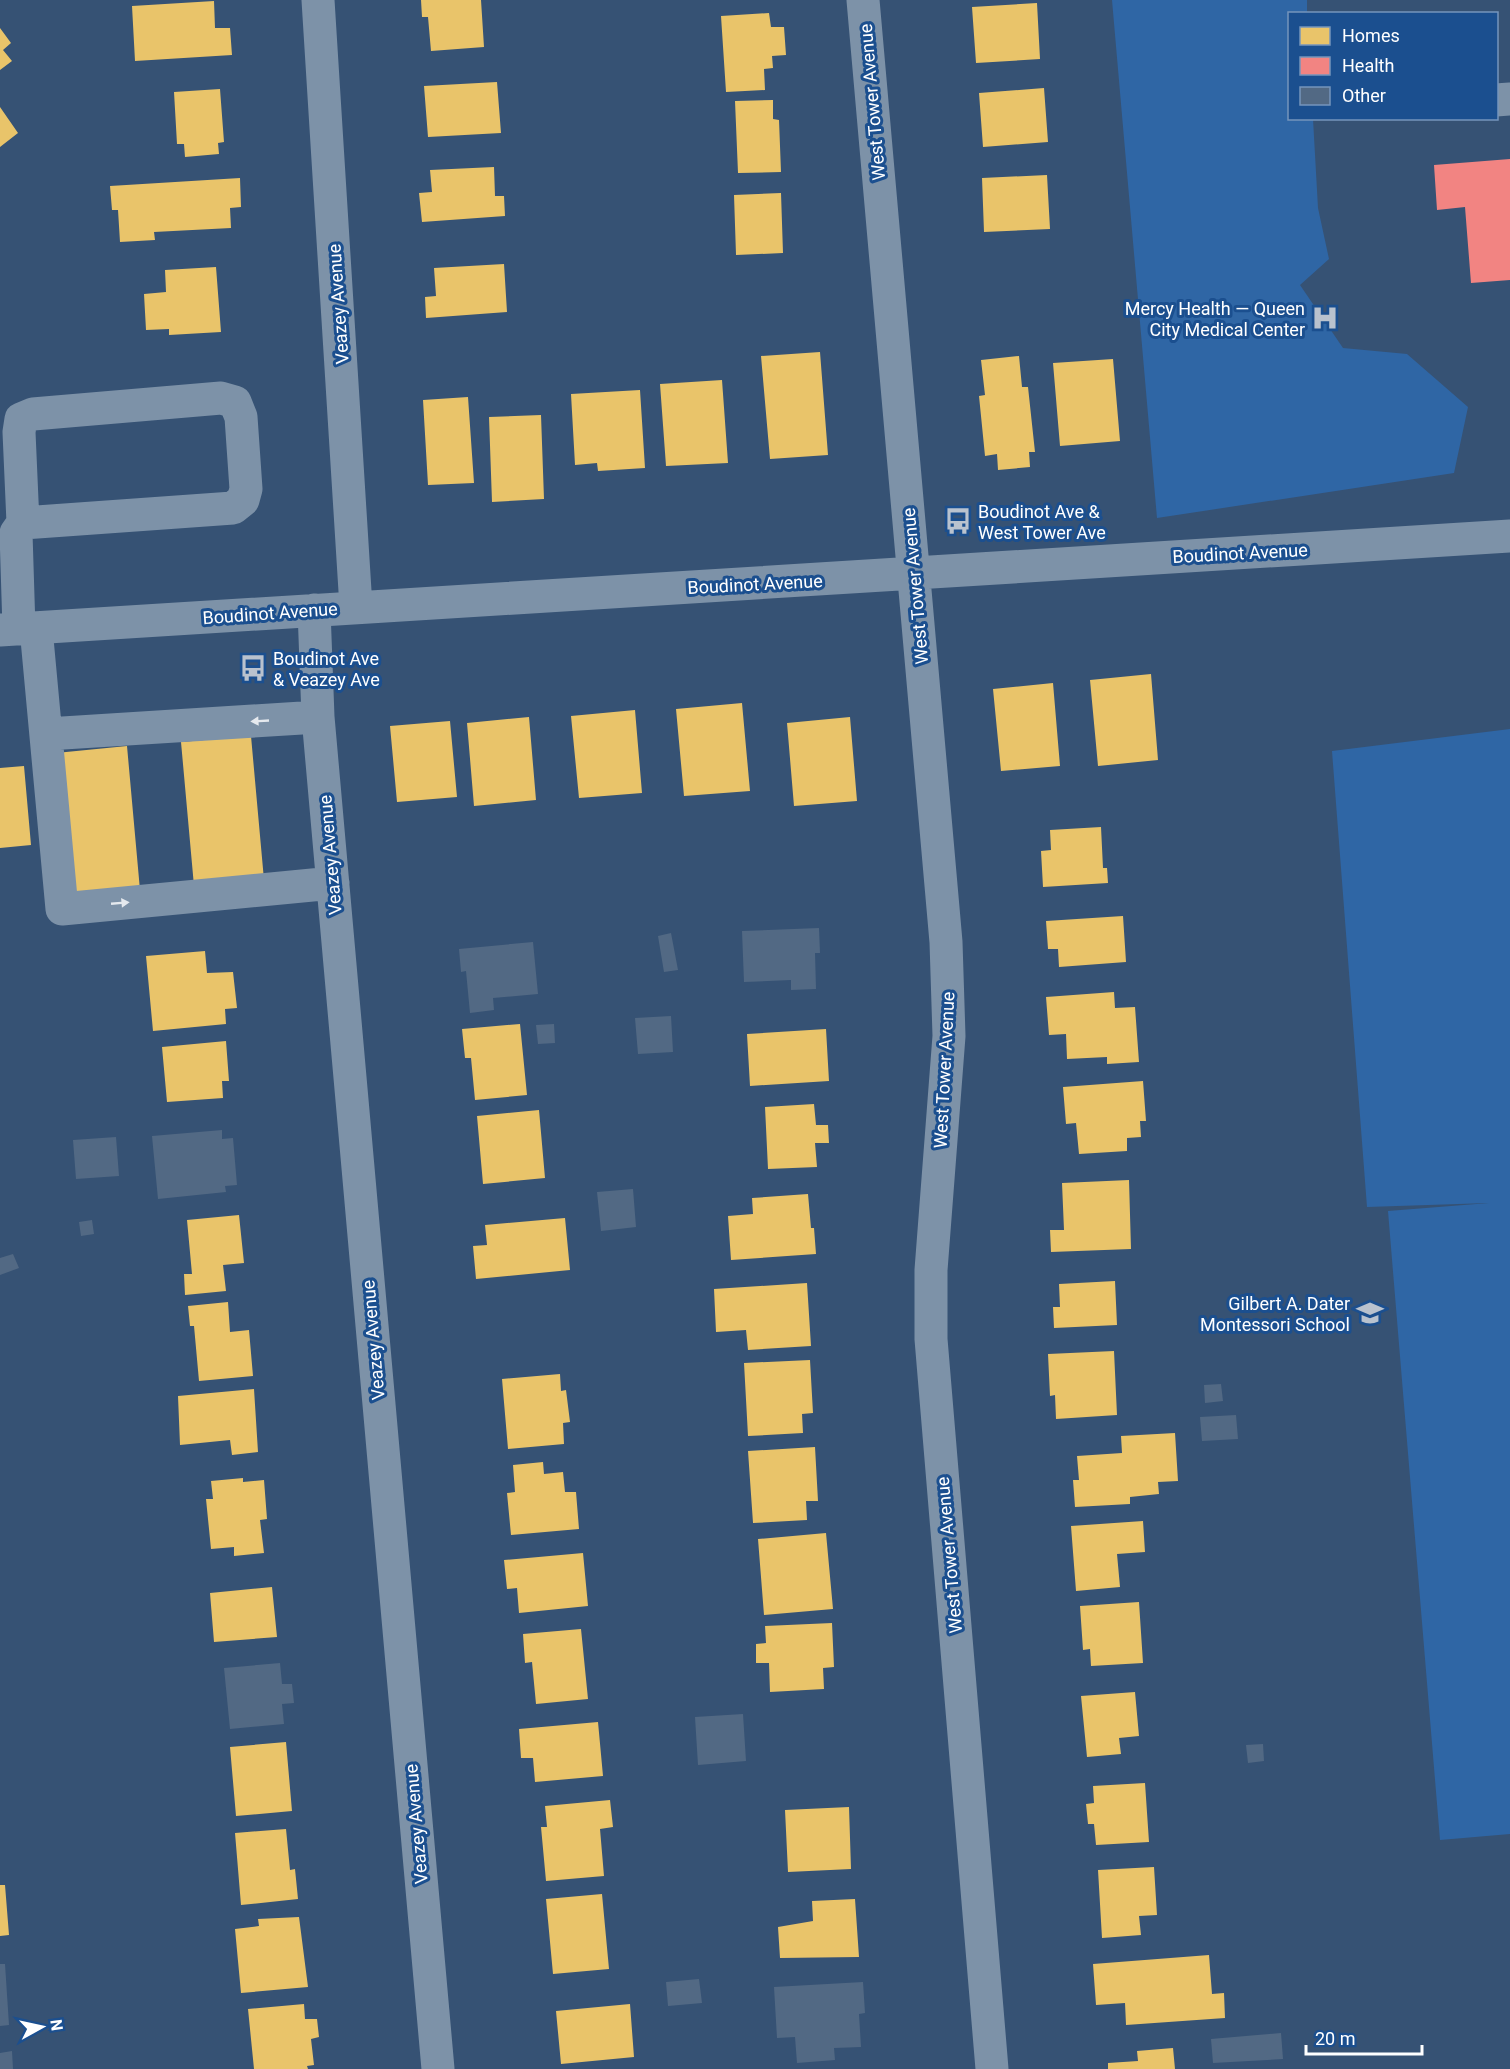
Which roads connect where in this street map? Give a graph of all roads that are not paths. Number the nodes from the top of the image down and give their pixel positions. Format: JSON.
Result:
{"nodes":[{"id":1,"x":318,"y":0,"type":"edge"},
{"id":2,"x":863,"y":0,"type":"edge"},
{"id":3,"x":23,"y":523,"type":"junction"},
{"id":4,"x":1510,"y":536,"type":"edge"},
{"id":5,"x":914,"y":574,"type":"junction"},
{"id":6,"x":356,"y":607,"type":"junction"},
{"id":7,"x":314,"y":610,"type":"junction"},
{"id":8,"x":18,"y":629,"type":"edge"},
{"id":9,"x":318,"y":717,"type":"junction"},
{"id":10,"x":47,"y":734,"type":"junction"},
{"id":11,"x":333,"y":883,"type":"junction"},
{"id":12,"x":438,"y":2069,"type":"edge"},
{"id":13,"x":992,"y":2069,"type":"edge"}],
"edges":[{"from":1,"to":6,"type":"street","name":"Veazey Avenue"},
{"from":2,"to":5,"type":"street","name":"West Tower Avenue"},
{"from":3,"to":3,"type":"street"},
{"from":3,"to":8,"type":"street"},
{"from":4,"to":5,"type":"street","name":"Boudinot Avenue"},
{"from":5,"to":6,"type":"street","name":"Boudinot Avenue"},
{"from":5,"to":13,"type":"street","name":"West Tower Avenue"},
{"from":6,"to":7,"type":"street","name":"Boudinot Avenue"},
{"from":7,"to":8,"type":"street","name":"Boudinot Avenue"},
{"from":7,"to":9,"type":"street","name":"Veazey Avenue"},
{"from":8,"to":10,"type":"street"},
{"from":9,"to":10,"type":"street","one_way":true},
{"from":9,"to":11,"type":"street","name":"Veazey Avenue"},
{"from":10,"to":11,"type":"street","one_way":true},
{"from":11,"to":12,"type":"street","name":"Veazey Avenue"}]}
